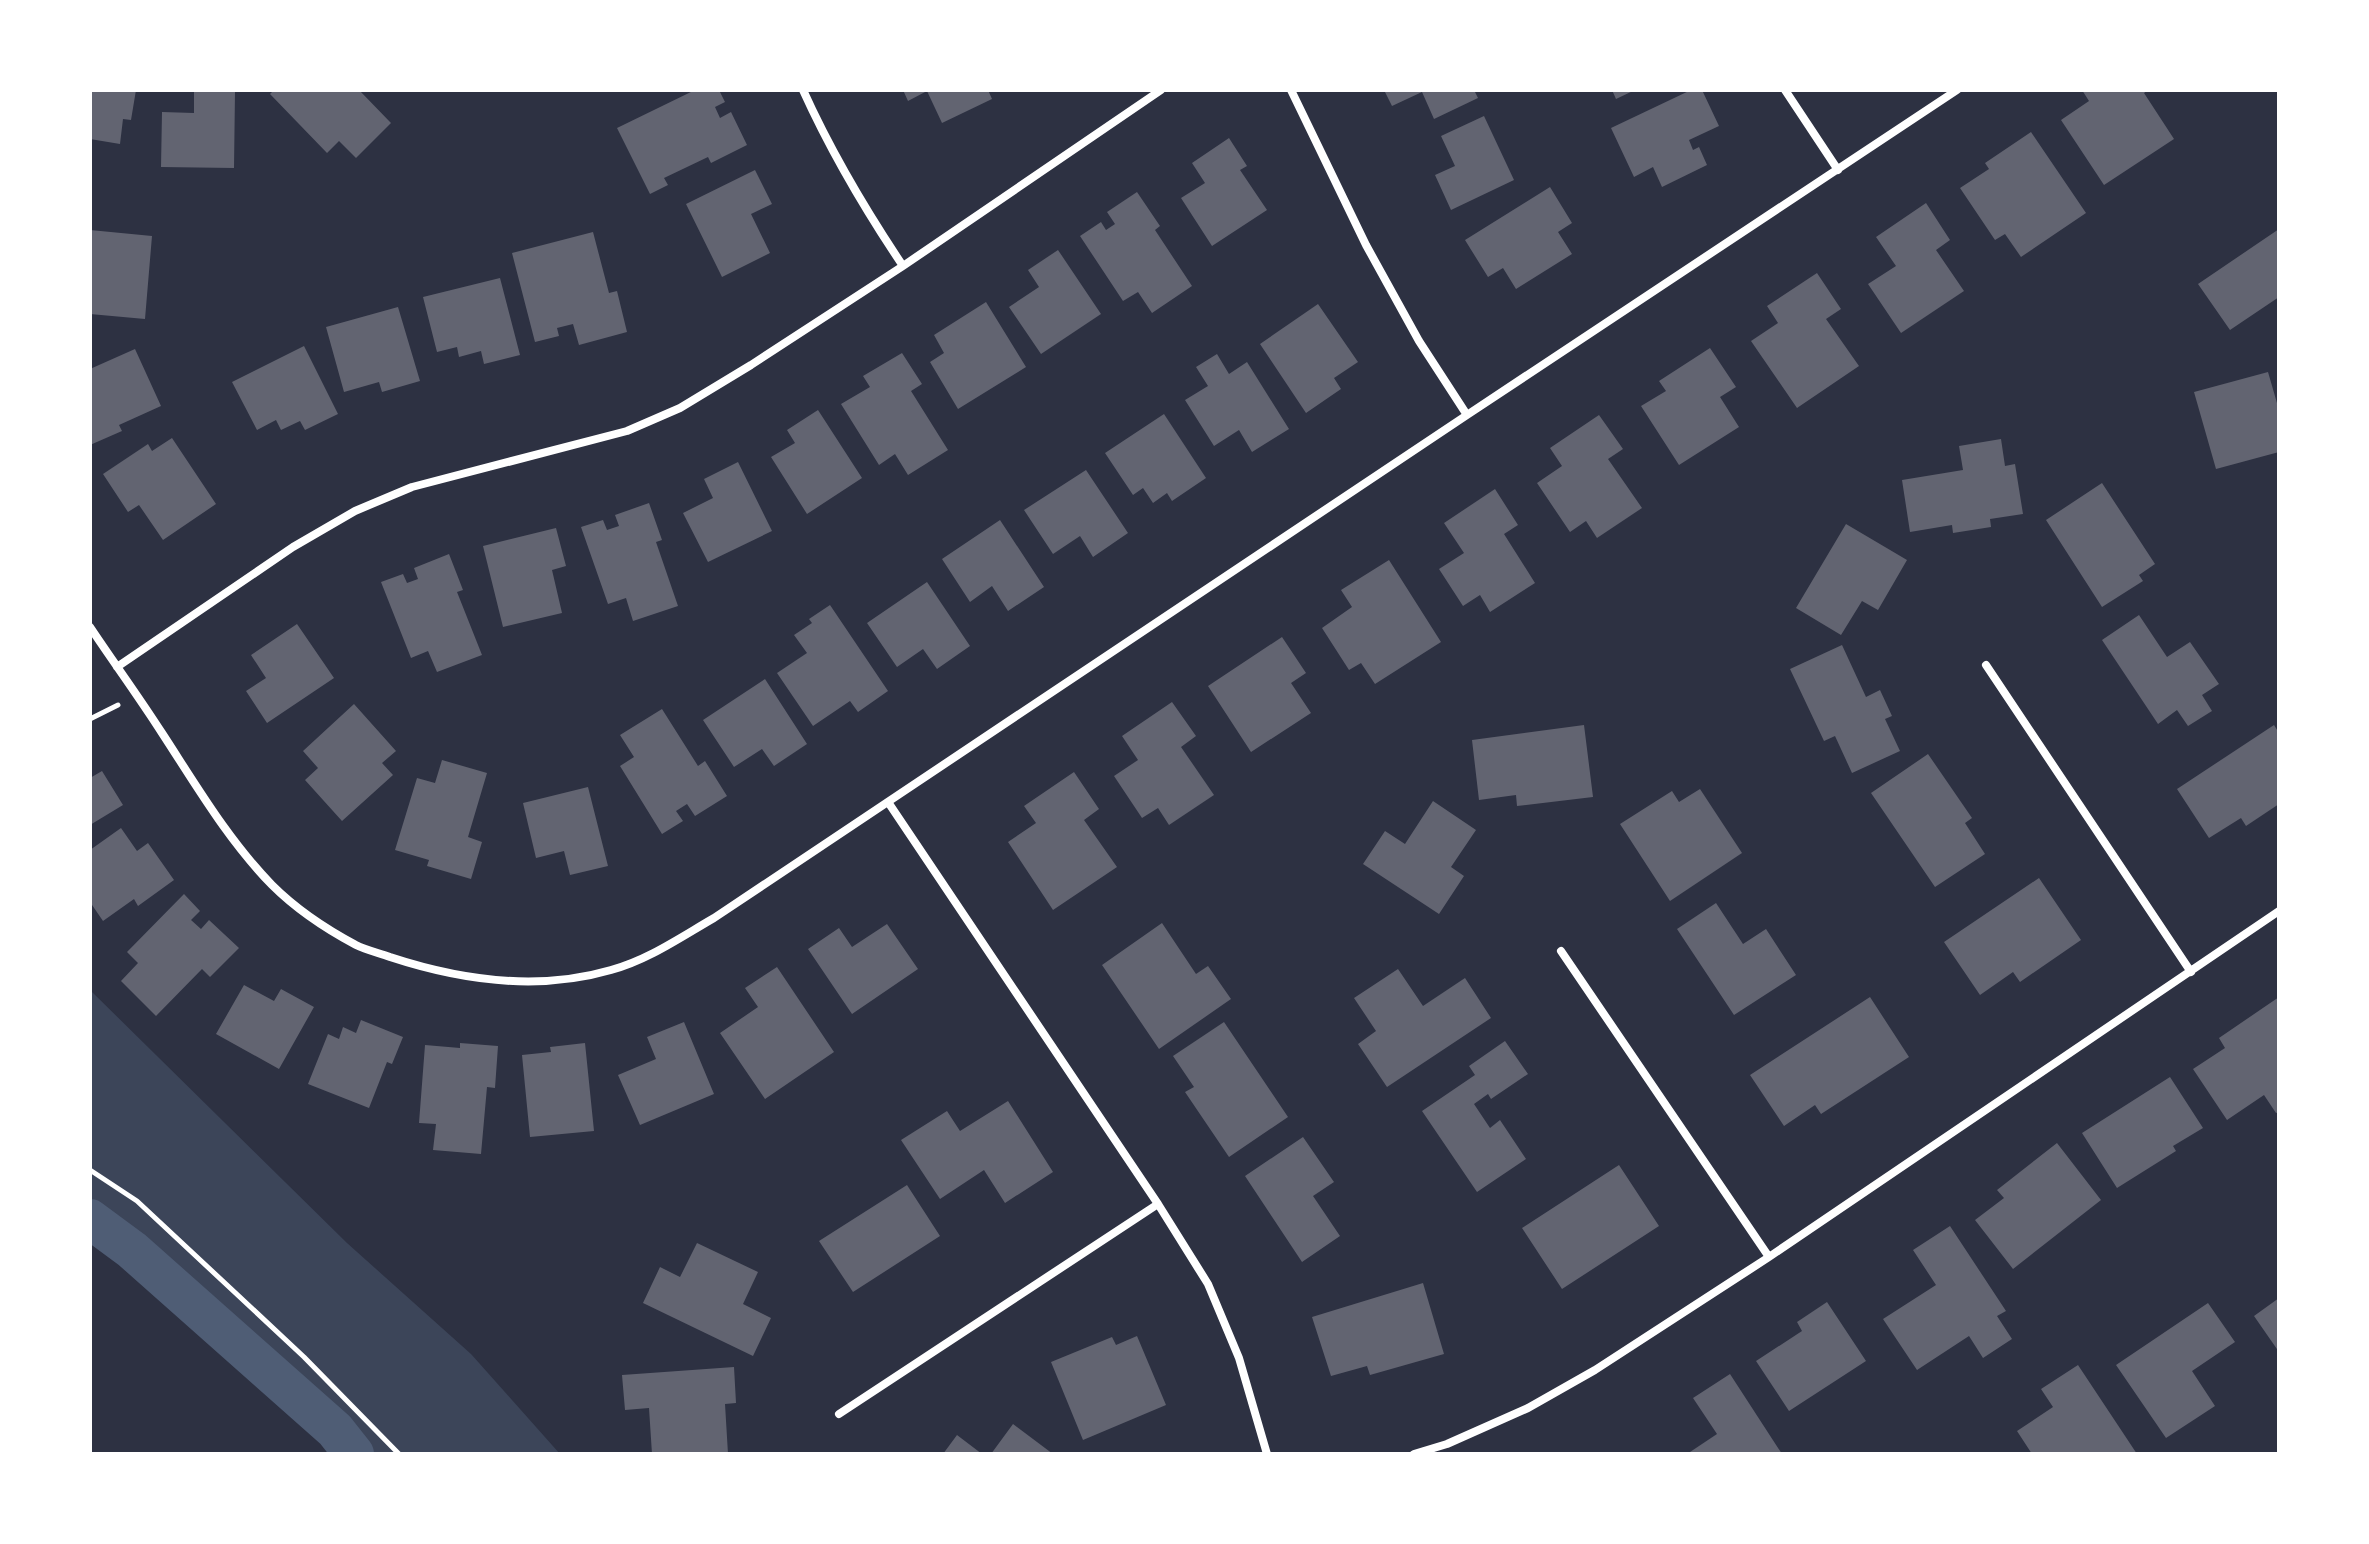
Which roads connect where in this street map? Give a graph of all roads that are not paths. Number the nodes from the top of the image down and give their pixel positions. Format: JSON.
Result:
{"nodes":[{"id":1,"x":803,"y":90,"type":"edge"},
{"id":2,"x":1161,"y":90,"type":"edge"},
{"id":3,"x":1291,"y":90,"type":"edge"},
{"id":4,"x":1785,"y":90,"type":"edge"},
{"id":5,"x":1957,"y":90,"type":"edge"},
{"id":6,"x":1838,"y":170,"type":"junction"},
{"id":7,"x":903,"y":266,"type":"junction"},
{"id":8,"x":1467,"y":415,"type":"junction"},
{"id":9,"x":90,"y":627,"type":"edge"},
{"id":10,"x":1986,"y":665,"type":"dead end"},
{"id":11,"x":117,"y":667,"type":"junction"},
{"id":12,"x":888,"y":802,"type":"junction"},
{"id":13,"x":2279,"y":911,"type":"edge"},
{"id":14,"x":1561,"y":951,"type":"dead end"},
{"id":15,"x":2191,"y":972,"type":"junction"},
{"id":16,"x":1158,"y":1204,"type":"junction"},
{"id":17,"x":1769,"y":1257,"type":"junction"},
{"id":18,"x":839,"y":1414,"type":"dead end"},
{"id":19,"x":1267,"y":1454,"type":"edge"},
{"id":20,"x":1414,"y":1454,"type":"edge"}],
"edges":[{"from":1,"to":7,"type":"street"},
{"from":2,"to":7,"type":"street"},
{"from":3,"to":8,"type":"street"},
{"from":4,"to":6,"type":"street"},
{"from":5,"to":6,"type":"street"},
{"from":6,"to":8,"type":"street"},
{"from":7,"to":11,"type":"street"},
{"from":8,"to":12,"type":"street"},
{"from":9,"to":11,"type":"street"},
{"from":10,"to":15,"type":"street"},
{"from":11,"to":12,"type":"street"},
{"from":12,"to":16,"type":"street"},
{"from":13,"to":15,"type":"street"},
{"from":14,"to":17,"type":"street"},
{"from":15,"to":17,"type":"street"},
{"from":16,"to":18,"type":"street"},
{"from":16,"to":19,"type":"street"},
{"from":17,"to":20,"type":"street"}]}
